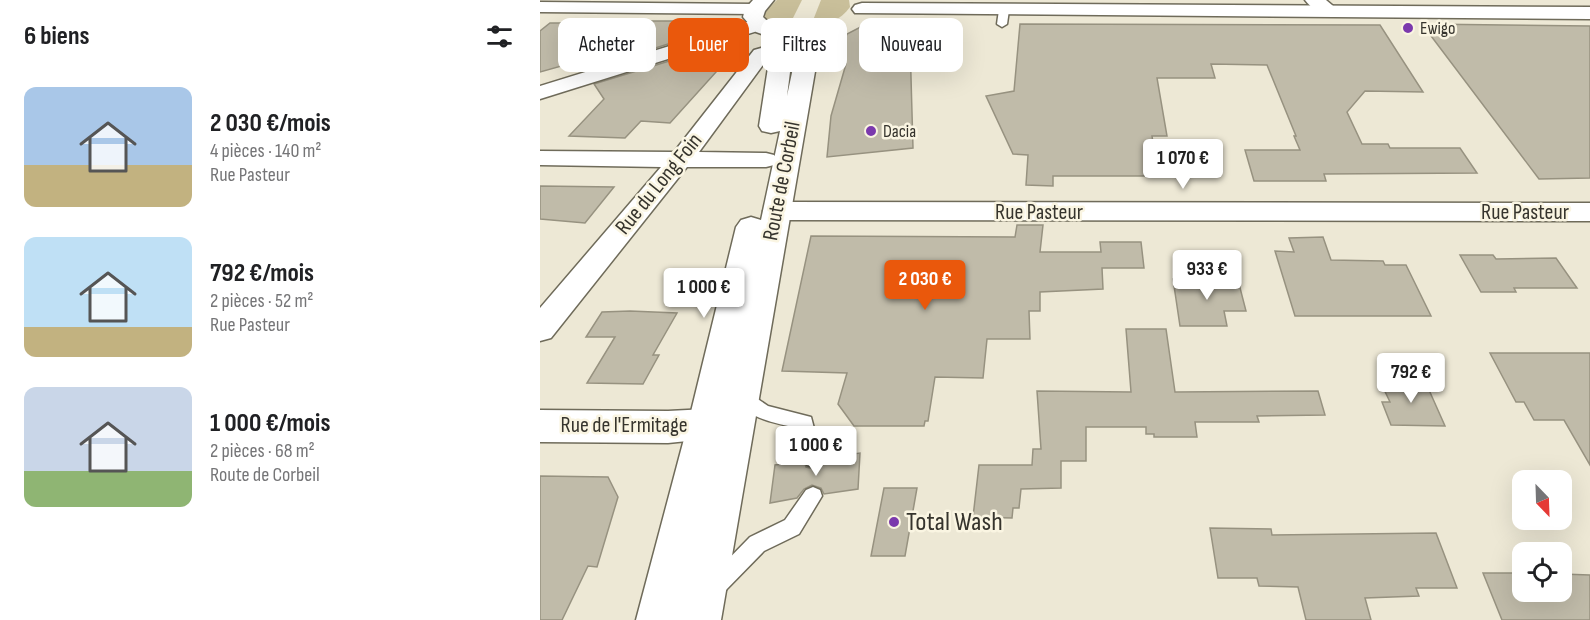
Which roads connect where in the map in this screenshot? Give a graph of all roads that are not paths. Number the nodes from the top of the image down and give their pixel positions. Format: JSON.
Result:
{"nodes":[{"id":1,"x":540,"y":6,"type":"edge"},
{"id":2,"x":1322,"y":6,"type":"edge"},
{"id":3,"x":758,"y":11,"type":"edge"},
{"id":4,"x":1590,"y":13,"type":"edge"},
{"id":5,"x":847,"y":17,"type":"edge"},
{"id":6,"x":761,"y":55,"type":"edge"},
{"id":7,"x":781,"y":72,"type":"edge"},
{"id":8,"x":540,"y":93,"type":"edge"},
{"id":9,"x":540,"y":158,"type":"edge"},
{"id":10,"x":681,"y":159,"type":"junction"},
{"id":11,"x":766,"y":160,"type":"junction"},
{"id":12,"x":776,"y":212,"type":"junction"},
{"id":13,"x":1590,"y":212,"type":"edge"},
{"id":14,"x":540,"y":330,"type":"edge"},
{"id":15,"x":741,"y":394,"type":"junction"},
{"id":16,"x":707,"y":424,"type":"junction"},
{"id":17,"x":540,"y":426,"type":"edge"},
{"id":18,"x":813,"y":459,"type":"dead end"},
{"id":19,"x":813,"y":496,"type":"dead end"},
{"id":20,"x":700,"y":611,"type":"edge"},
{"id":21,"x":659,"y":620,"type":"edge"}],
"edges":[{"from":1,"to":3,"type":"street"},
{"from":2,"to":4,"type":"main road"},
{"from":2,"to":5,"type":"main road"},
{"from":3,"to":8,"type":"street"},
{"from":5,"to":12,"type":"main road","name":"Route de Corbeil"},
{"from":6,"to":10,"type":"street","name":"Rue du Long Foin"},
{"from":7,"to":11,"type":"main road","name":"Route de Corbeil"},
{"from":9,"to":10,"type":"street"},
{"from":10,"to":11,"type":"street"},
{"from":10,"to":14,"type":"street","name":"Rue du Long Foin"},
{"from":11,"to":16,"type":"main road","name":"Route de Corbeil"},
{"from":12,"to":13,"type":"street","name":"Rue Pasteur"},
{"from":12,"to":15,"type":"main road","name":"Route de Corbeil"},
{"from":15,"to":18,"type":"lane"},
{"from":15,"to":20,"type":"main road","name":"Route de Corbeil"},
{"from":16,"to":17,"type":"street","name":"Rue de l'Ermitage"},
{"from":16,"to":21,"type":"main road","name":"Route de Corbeil"},
{"from":19,"to":20,"type":"lane"}]}
